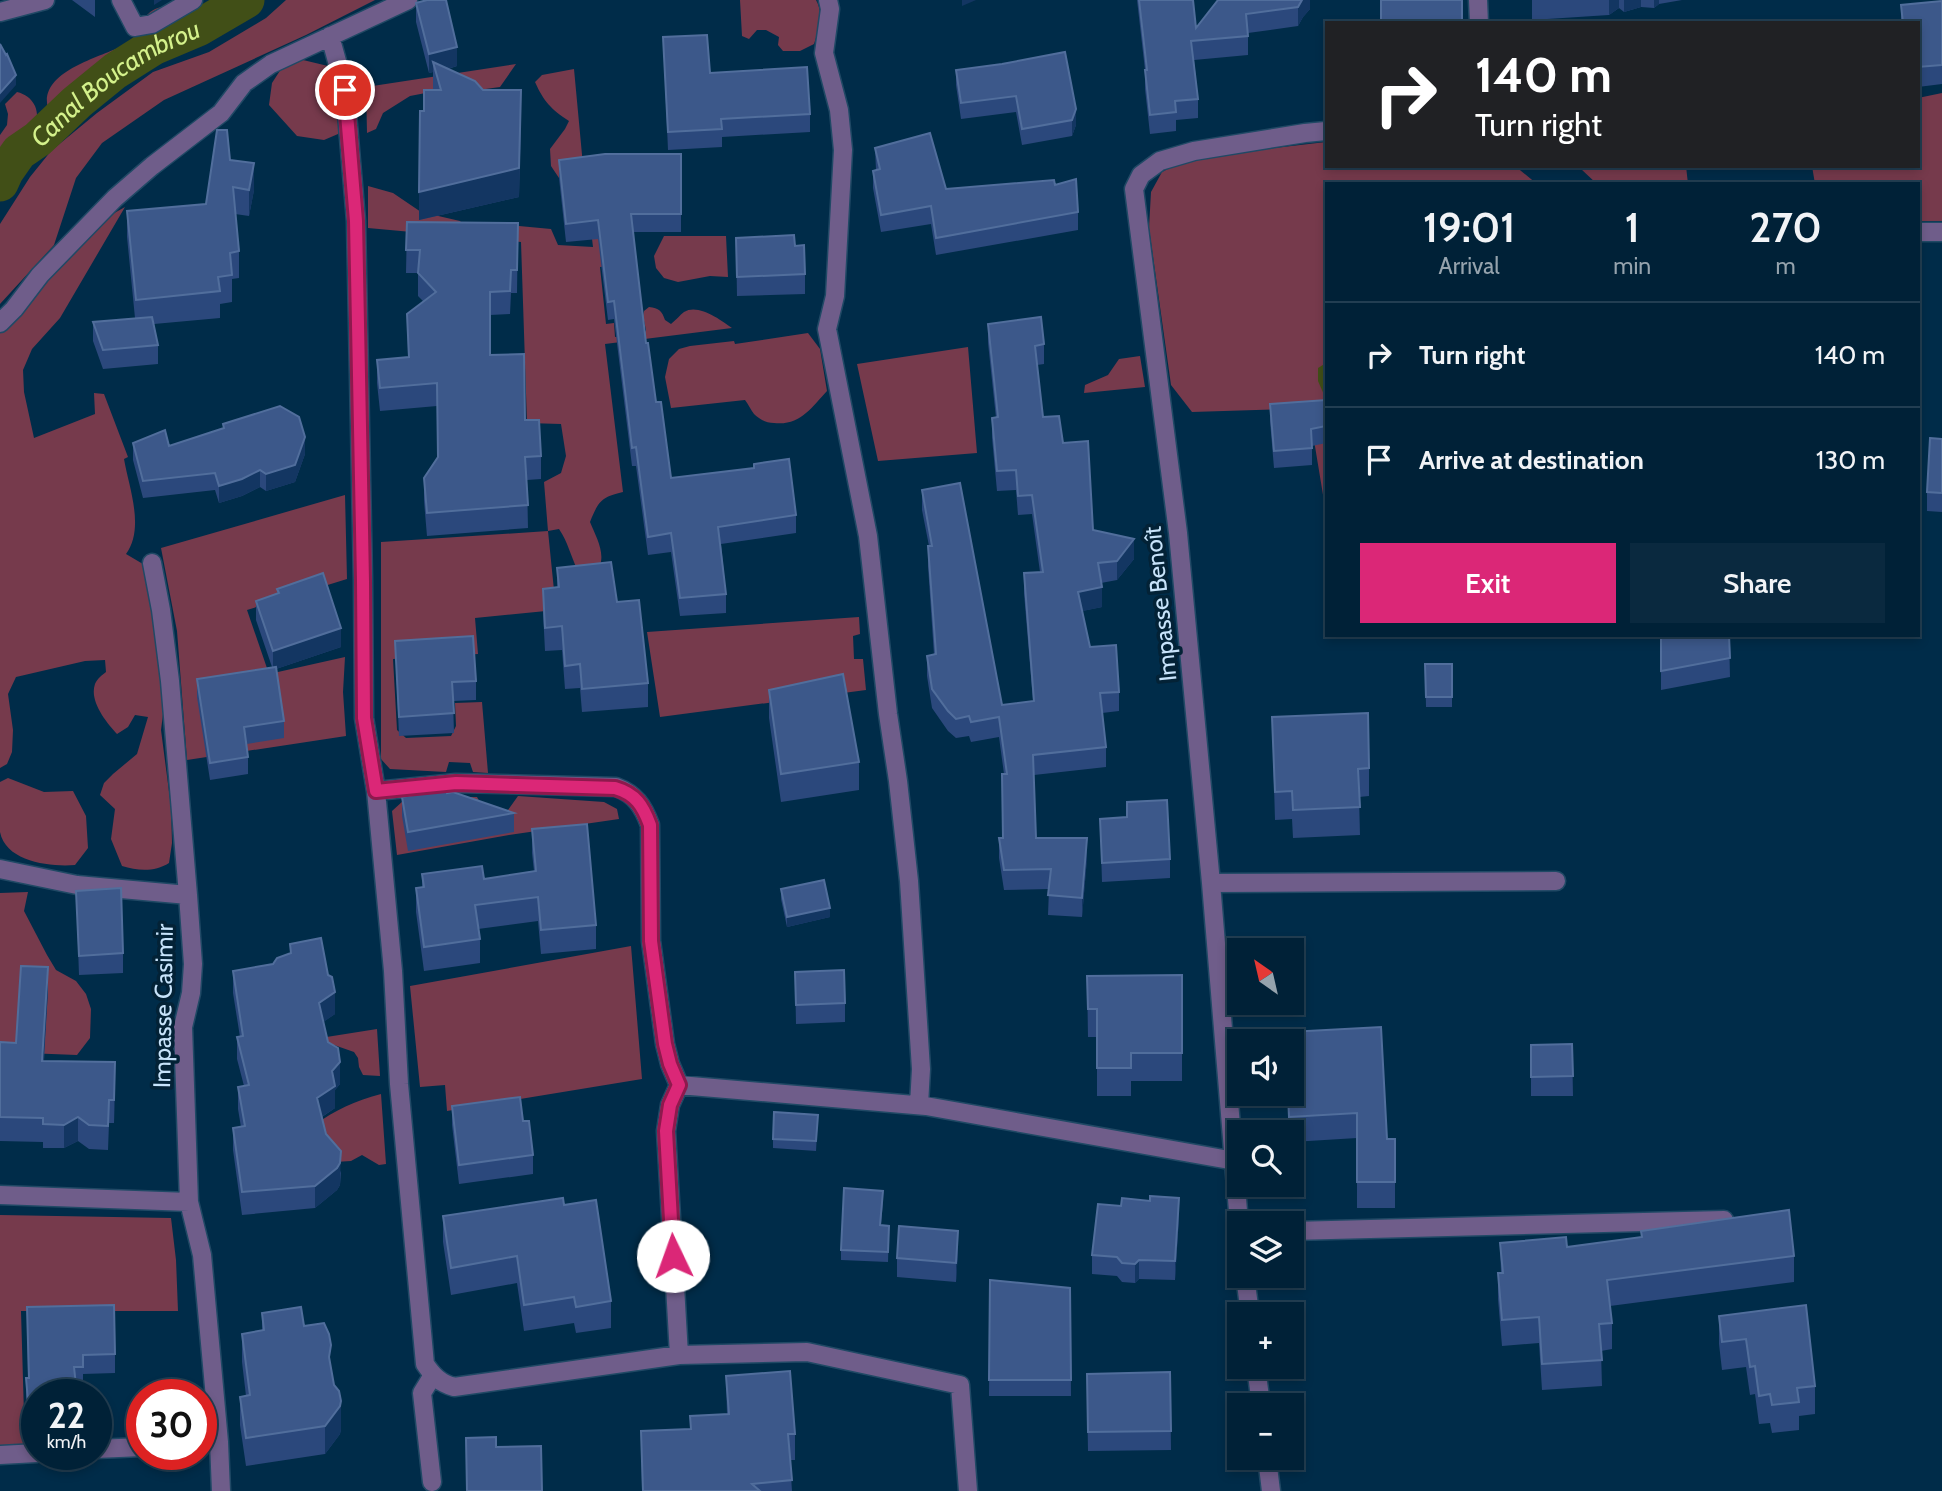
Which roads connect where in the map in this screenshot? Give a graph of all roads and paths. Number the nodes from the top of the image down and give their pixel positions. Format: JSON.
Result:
{"nodes":[{"id":1,"x":45,"y":0,"type":"edge"},
{"id":2,"x":121,"y":0,"type":"edge"},
{"id":3,"x":192,"y":0,"type":"edge"},
{"id":4,"x":408,"y":0,"type":"edge"},
{"id":5,"x":828,"y":0,"type":"edge"},
{"id":6,"x":1478,"y":0,"type":"edge"},
{"id":7,"x":0,"y":12,"type":"edge"},
{"id":8,"x":1479,"y":21,"type":"edge"},
{"id":9,"x":330,"y":36,"type":"junction"},
{"id":10,"x":1325,"y":131,"type":"edge"},
{"id":11,"x":1920,"y":232,"type":"edge"},
{"id":12,"x":1942,"y":232,"type":"edge"},
{"id":13,"x":0,"y":323,"type":"edge"},
{"id":14,"x":152,"y":563,"type":"dead end"},
{"id":15,"x":376,"y":791,"type":"junction"},
{"id":16,"x":0,"y":869,"type":"edge"},
{"id":17,"x":1556,"y":881,"type":"dead end"},
{"id":18,"x":1211,"y":883,"type":"junction"},
{"id":19,"x":188,"y":895,"type":"junction"},
{"id":20,"x":679,"y":1085,"type":"junction"},
{"id":21,"x":919,"y":1105,"type":"junction"},
{"id":22,"x":1231,"y":1120,"type":"edge"},
{"id":23,"x":1227,"y":1160,"type":"edge"},
{"id":24,"x":0,"y":1195,"type":"edge"},
{"id":25,"x":189,"y":1202,"type":"junction"},
{"id":26,"x":1724,"y":1220,"type":"edge"},
{"id":27,"x":1304,"y":1231,"type":"edge"},
{"id":28,"x":679,"y":1355,"type":"junction"},
{"id":29,"x":433,"y":1375,"type":"junction"},
{"id":30,"x":207,"y":1379,"type":"edge"},
{"id":31,"x":21,"y":1454,"type":"edge"},
{"id":32,"x":0,"y":1455,"type":"edge"},
{"id":33,"x":216,"y":1470,"type":"edge"},
{"id":34,"x":1268,"y":1470,"type":"edge"},
{"id":35,"x":432,"y":1482,"type":"dead end"},
{"id":36,"x":221,"y":1491,"type":"edge"},
{"id":37,"x":968,"y":1491,"type":"edge"},
{"id":38,"x":1271,"y":1491,"type":"edge"}],
"edges":[{"from":1,"to":7,"type":"street"},
{"from":2,"to":3,"type":"street"},
{"from":4,"to":9,"type":"street"},
{"from":5,"to":21,"type":"street"},
{"from":6,"to":8,"type":"street"},
{"from":9,"to":13,"type":"street"},
{"from":9,"to":15,"type":"street"},
{"from":10,"to":18,"type":"street","name":"Impasse Benoît"},
{"from":11,"to":12,"type":"street"},
{"from":14,"to":19,"type":"street","name":"Impasse Casimir"},
{"from":15,"to":20,"type":"street"},
{"from":15,"to":29,"type":"street"},
{"from":16,"to":19,"type":"street"},
{"from":17,"to":18,"type":"street"},
{"from":18,"to":22,"type":"street","name":"Impasse Benoît"},
{"from":19,"to":25,"type":"street","name":"Impasse Casimir"},
{"from":20,"to":21,"type":"street"},
{"from":20,"to":28,"type":"street"},
{"from":21,"to":23,"type":"street"},
{"from":24,"to":25,"type":"street"},
{"from":25,"to":30,"type":"street","name":"Impasse Casimir"},
{"from":26,"to":27,"type":"street"},
{"from":28,"to":29,"type":"street"},
{"from":28,"to":37,"type":"street"},
{"from":29,"to":35,"type":"street"},
{"from":31,"to":32,"type":"street"},
{"from":33,"to":36,"type":"street","name":"Impasse Casimir"},
{"from":34,"to":38,"type":"street"}]}
